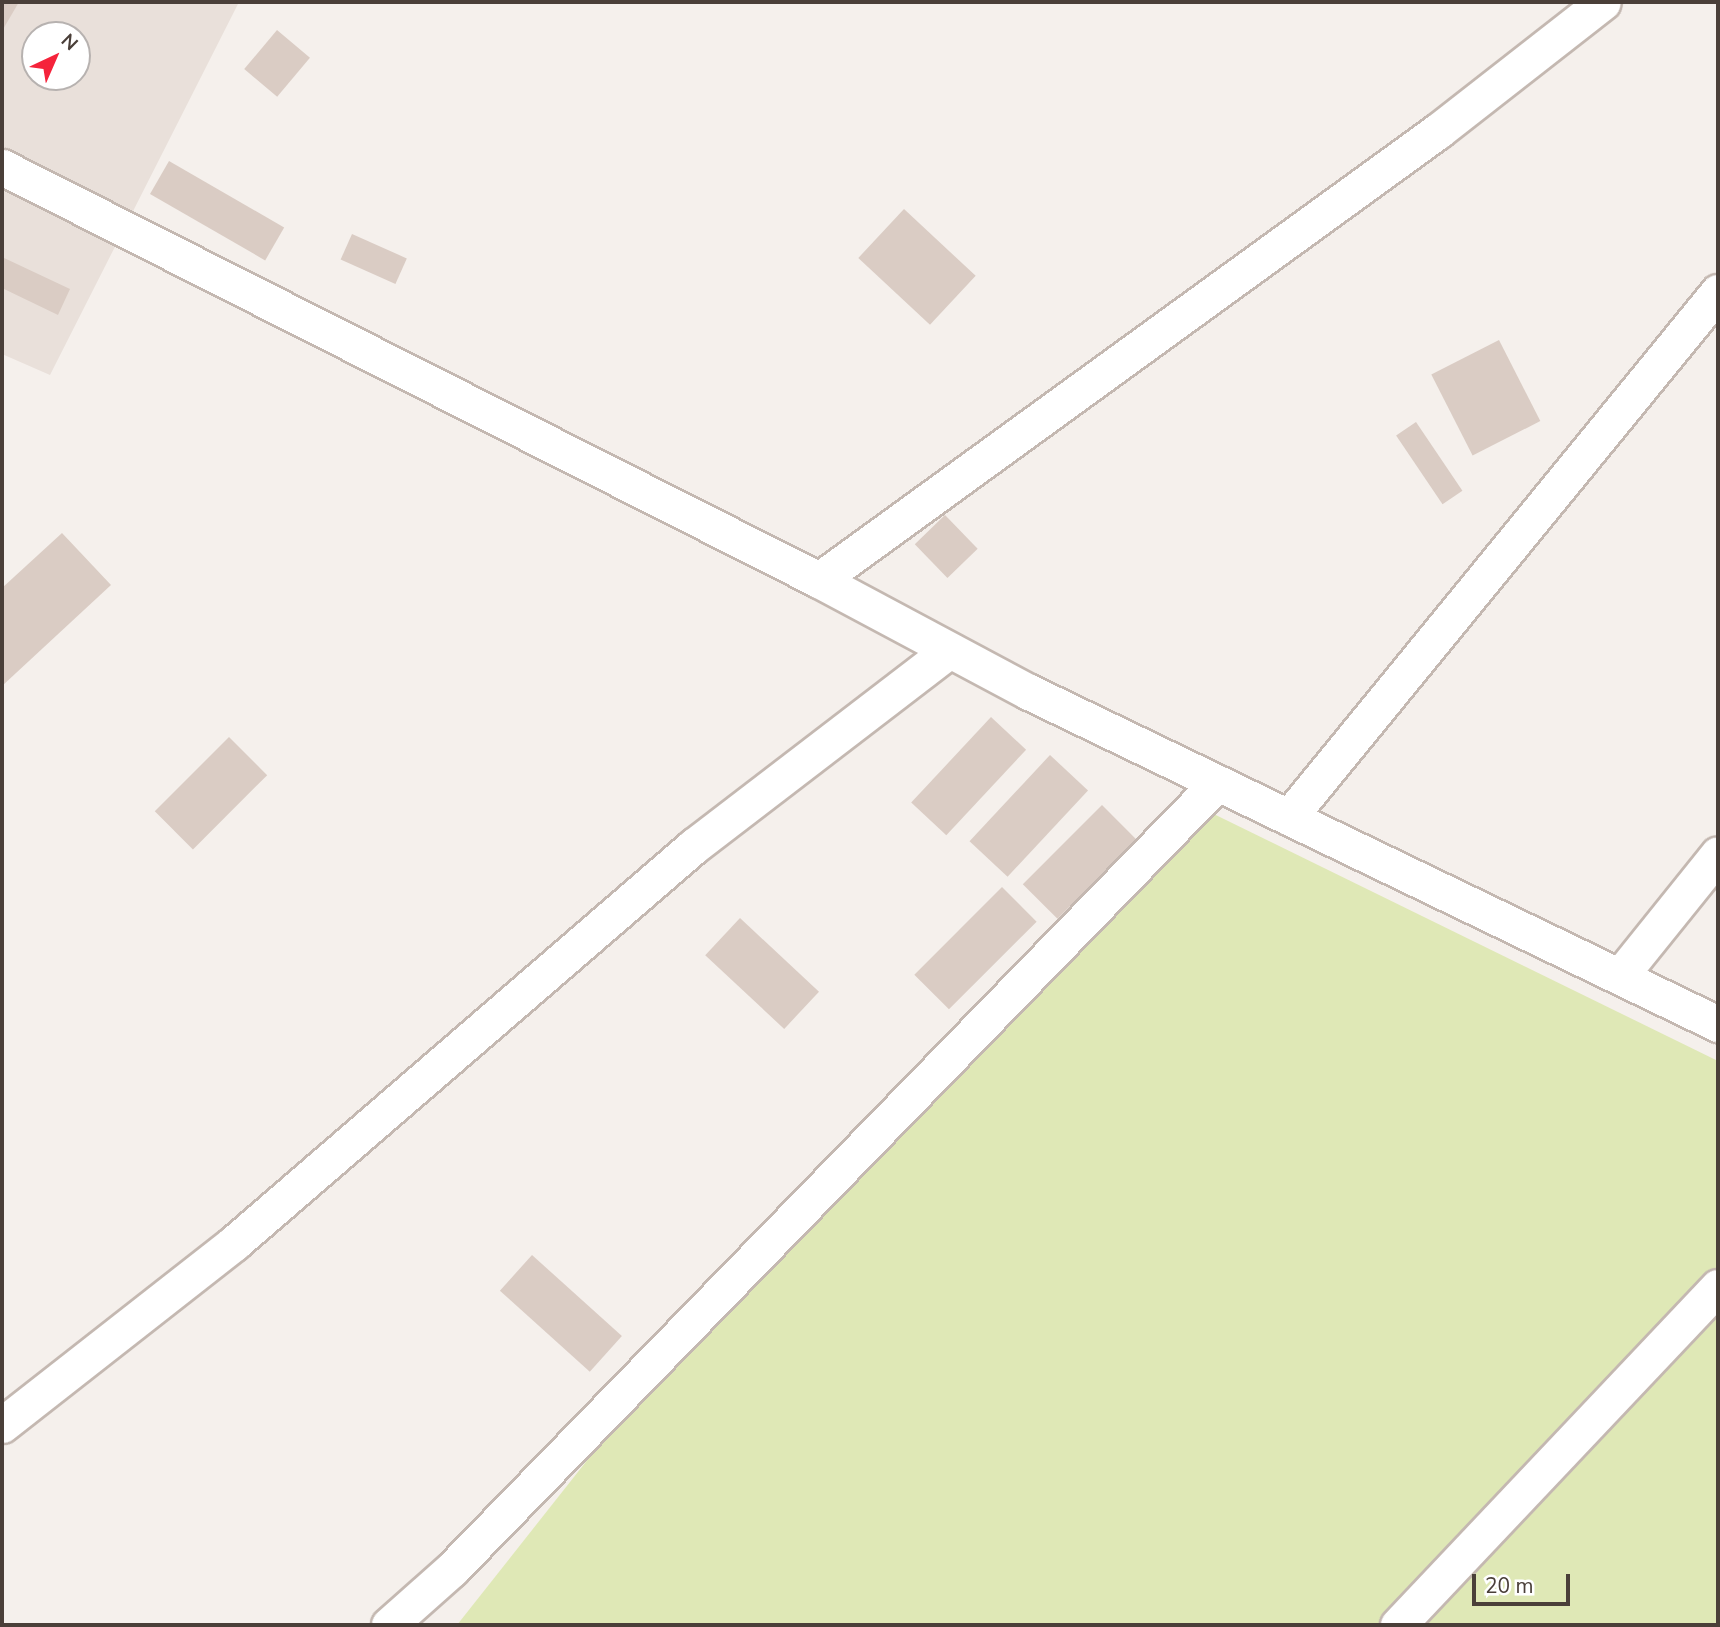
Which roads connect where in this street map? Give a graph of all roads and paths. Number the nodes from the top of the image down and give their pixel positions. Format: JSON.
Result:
{"nodes":[{"id":1,"x":1603,"y":2,"type":"edge"},
{"id":2,"x":2,"y":167,"type":"edge"},
{"id":3,"x":1718,"y":292,"type":"edge"},
{"id":4,"x":819,"y":580,"type":"junction"},
{"id":5,"x":948,"y":651,"type":"junction"},
{"id":6,"x":1217,"y":783,"type":"junction"},
{"id":7,"x":1289,"y":817,"type":"junction"},
{"id":8,"x":1718,"y":854,"type":"edge"},
{"id":9,"x":1620,"y":976,"type":"junction"},
{"id":10,"x":1718,"y":1024,"type":"edge"},
{"id":11,"x":1718,"y":1287,"type":"edge"},
{"id":12,"x":2,"y":1424,"type":"edge"},
{"id":13,"x":389,"y":1625,"type":"edge"},
{"id":14,"x":1398,"y":1625,"type":"edge"}],
"edges":[{"from":1,"to":4,"type":"street"},
{"from":2,"to":4,"type":"street"},
{"from":3,"to":7,"type":"street"},
{"from":4,"to":5,"type":"street"},
{"from":5,"to":6,"type":"street"},
{"from":5,"to":12,"type":"street"},
{"from":6,"to":7,"type":"street"},
{"from":6,"to":13,"type":"street"},
{"from":7,"to":9,"type":"street"},
{"from":8,"to":9,"type":"street"},
{"from":9,"to":10,"type":"street"},
{"from":11,"to":14,"type":"street"}]}
